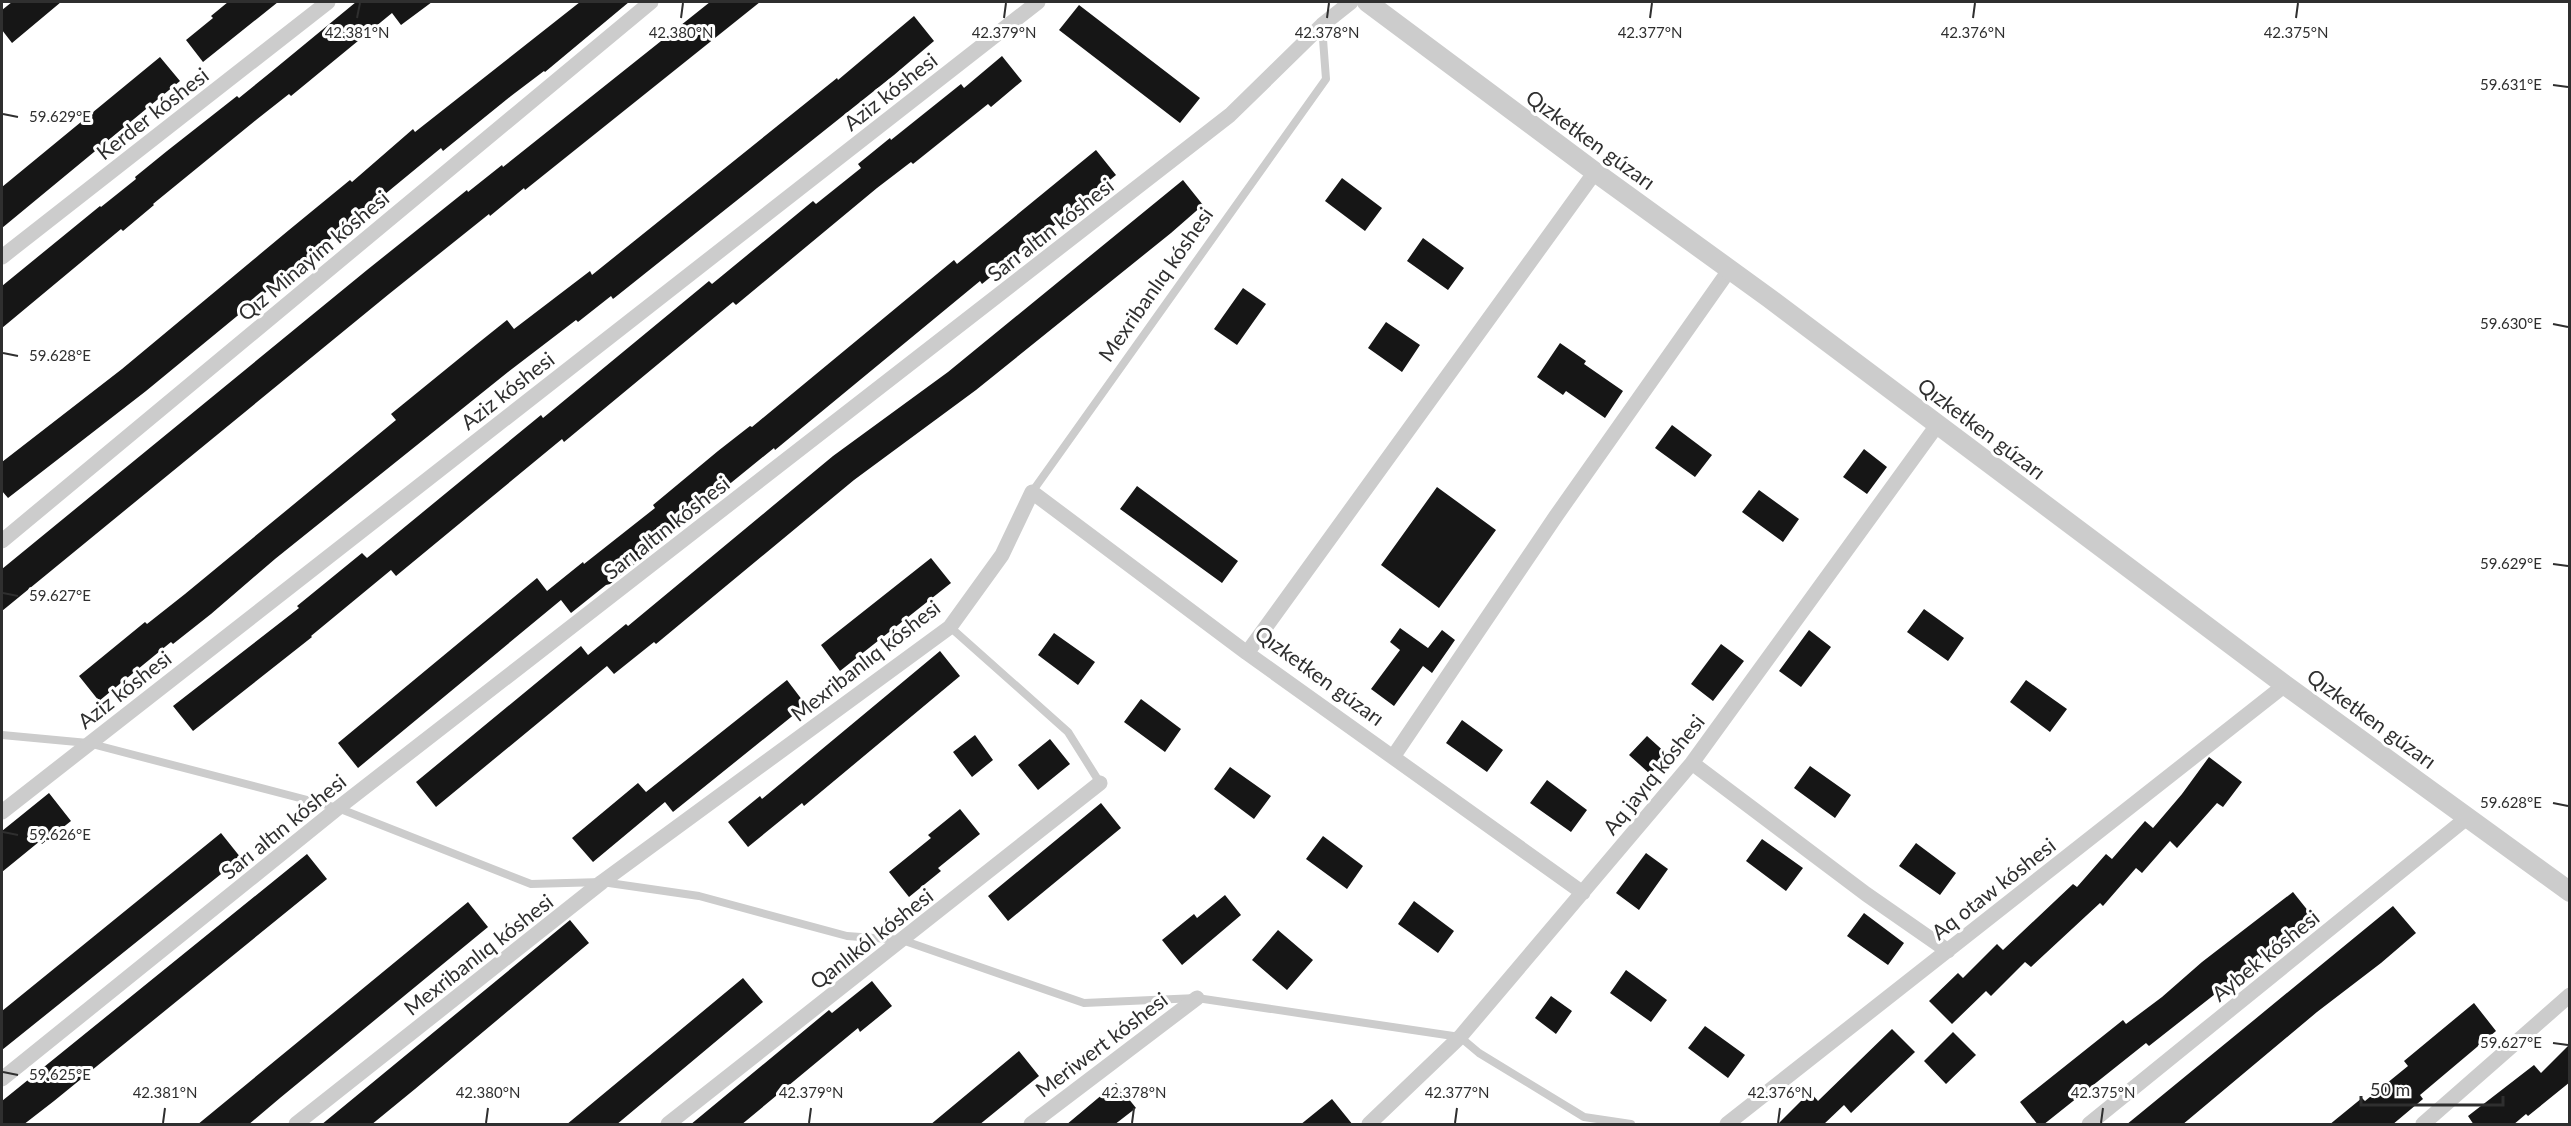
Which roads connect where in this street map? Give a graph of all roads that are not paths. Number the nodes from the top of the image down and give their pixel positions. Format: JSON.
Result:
{"nodes":[{"id":1,"x":328,"y":2,"type":"edge"},
{"id":2,"x":651,"y":2,"type":"edge"},
{"id":3,"x":1038,"y":2,"type":"edge"},
{"id":4,"x":1351,"y":2,"type":"edge"},
{"id":5,"x":1367,"y":2,"type":"edge"},
{"id":6,"x":1322,"y":25,"type":"junction"},
{"id":7,"x":1595,"y":172,"type":"junction"},
{"id":8,"x":2,"y":257,"type":"edge"},
{"id":9,"x":1730,"y":269,"type":"junction"},
{"id":10,"x":1938,"y":424,"type":"junction"},
{"id":11,"x":1032,"y":492,"type":"junction"},
{"id":12,"x":2,"y":541,"type":"edge"},
{"id":13,"x":950,"y":627,"type":"junction"},
{"id":14,"x":1247,"y":652,"type":"junction"},
{"id":15,"x":2285,"y":685,"type":"junction"},
{"id":16,"x":2,"y":735,"type":"edge"},
{"id":17,"x":88,"y":743,"type":"junction"},
{"id":18,"x":1393,"y":757,"type":"junction"},
{"id":19,"x":1692,"y":763,"type":"junction"},
{"id":20,"x":1100,"y":783,"type":"joint"},
{"id":21,"x":338,"y":808,"type":"junction"},
{"id":22,"x":2,"y":812,"type":"edge"},
{"id":23,"x":2468,"y":817,"type":"junction"},
{"id":24,"x":602,"y":882,"type":"junction"},
{"id":25,"x":2570,"y":892,"type":"edge"},
{"id":26,"x":1583,"y":893,"type":"junction"},
{"id":27,"x":902,"y":940,"type":"junction"},
{"id":28,"x":1948,"y":951,"type":"junction"},
{"id":29,"x":2570,"y":995,"type":"edge"},
{"id":30,"x":1197,"y":998,"type":"junction"},
{"id":31,"x":1460,"y":1037,"type":"junction"},
{"id":32,"x":2,"y":1079,"type":"edge"},
{"id":33,"x":296,"y":1125,"type":"edge"},
{"id":34,"x":668,"y":1125,"type":"edge"},
{"id":35,"x":1031,"y":1125,"type":"edge"},
{"id":36,"x":1369,"y":1125,"type":"edge"},
{"id":37,"x":1631,"y":1125,"type":"edge"},
{"id":38,"x":1727,"y":1125,"type":"edge"},
{"id":39,"x":2089,"y":1125,"type":"edge"},
{"id":40,"x":2423,"y":1125,"type":"edge"}],
"edges":[{"from":1,"to":8,"type":"street","name":"Kerder kóshesi"},
{"from":2,"to":12,"type":"street","name":"Qız Minayim kóshesi"},
{"from":3,"to":17,"type":"street","name":"Aziz kóshesi"},
{"from":4,"to":6,"type":"street","name":"Sarı altın kóshesi"},
{"from":5,"to":7,"type":"street","name":"Qızketken gúzarı"},
{"from":6,"to":11,"type":"lane","name":"Mexribanlıq kóshesi"},
{"from":6,"to":21,"type":"street","name":"Sarı altın kóshesi"},
{"from":7,"to":9,"type":"street","name":"Qızketken gúzarı"},
{"from":7,"to":14,"type":"street"},
{"from":9,"to":10,"type":"street","name":"Qızketken gúzarı"},
{"from":9,"to":18,"type":"street"},
{"from":10,"to":15,"type":"street","name":"Qızketken gúzarı"},
{"from":10,"to":19,"type":"street","name":"Aq jayıq kóshesi"},
{"from":11,"to":13,"type":"street","name":"Mexribanlıq kóshesi"},
{"from":11,"to":14,"type":"street","name":"Qızketken gúzarı"},
{"from":13,"to":20,"type":"lane"},
{"from":13,"to":24,"type":"street","name":"Mexribanlıq kóshesi"},
{"from":14,"to":18,"type":"street","name":"Qızketken gúzarı"},
{"from":15,"to":23,"type":"street","name":"Qızketken gúzarı"},
{"from":15,"to":28,"type":"street","name":"Aq otaw kóshesi"},
{"from":16,"to":17,"type":"lane"},
{"from":17,"to":21,"type":"lane"},
{"from":17,"to":22,"type":"street","name":"Aziz kóshesi"},
{"from":18,"to":26,"type":"street","name":"Qızketken gúzarı"},
{"from":19,"to":26,"type":"street","name":"Aq jayıq kóshesi"},
{"from":19,"to":28,"type":"street"},
{"from":20,"to":27,"type":"street","name":"Qanlıkól kóshesi"},
{"from":21,"to":24,"type":"lane"},
{"from":21,"to":32,"type":"street","name":"Sarı altın kóshesi"},
{"from":23,"to":25,"type":"street","name":"Qızketken gúzarı"},
{"from":23,"to":39,"type":"street","name":"Aybek kóshesi"},
{"from":24,"to":27,"type":"lane"},
{"from":24,"to":33,"type":"street","name":"Mexribanlıq kóshesi"},
{"from":26,"to":31,"type":"street","name":"Aq jayıq kóshesi"},
{"from":27,"to":30,"type":"lane"},
{"from":27,"to":34,"type":"street","name":"Qanlıkól kóshesi"},
{"from":28,"to":38,"type":"street","name":"Aq otaw kóshesi"},
{"from":29,"to":40,"type":"street"},
{"from":30,"to":31,"type":"lane"},
{"from":30,"to":35,"type":"street","name":"Meriwert kóshesi"},
{"from":31,"to":36,"type":"street","name":"Aq jayıq kóshesi"},
{"from":31,"to":37,"type":"lane"}]}
